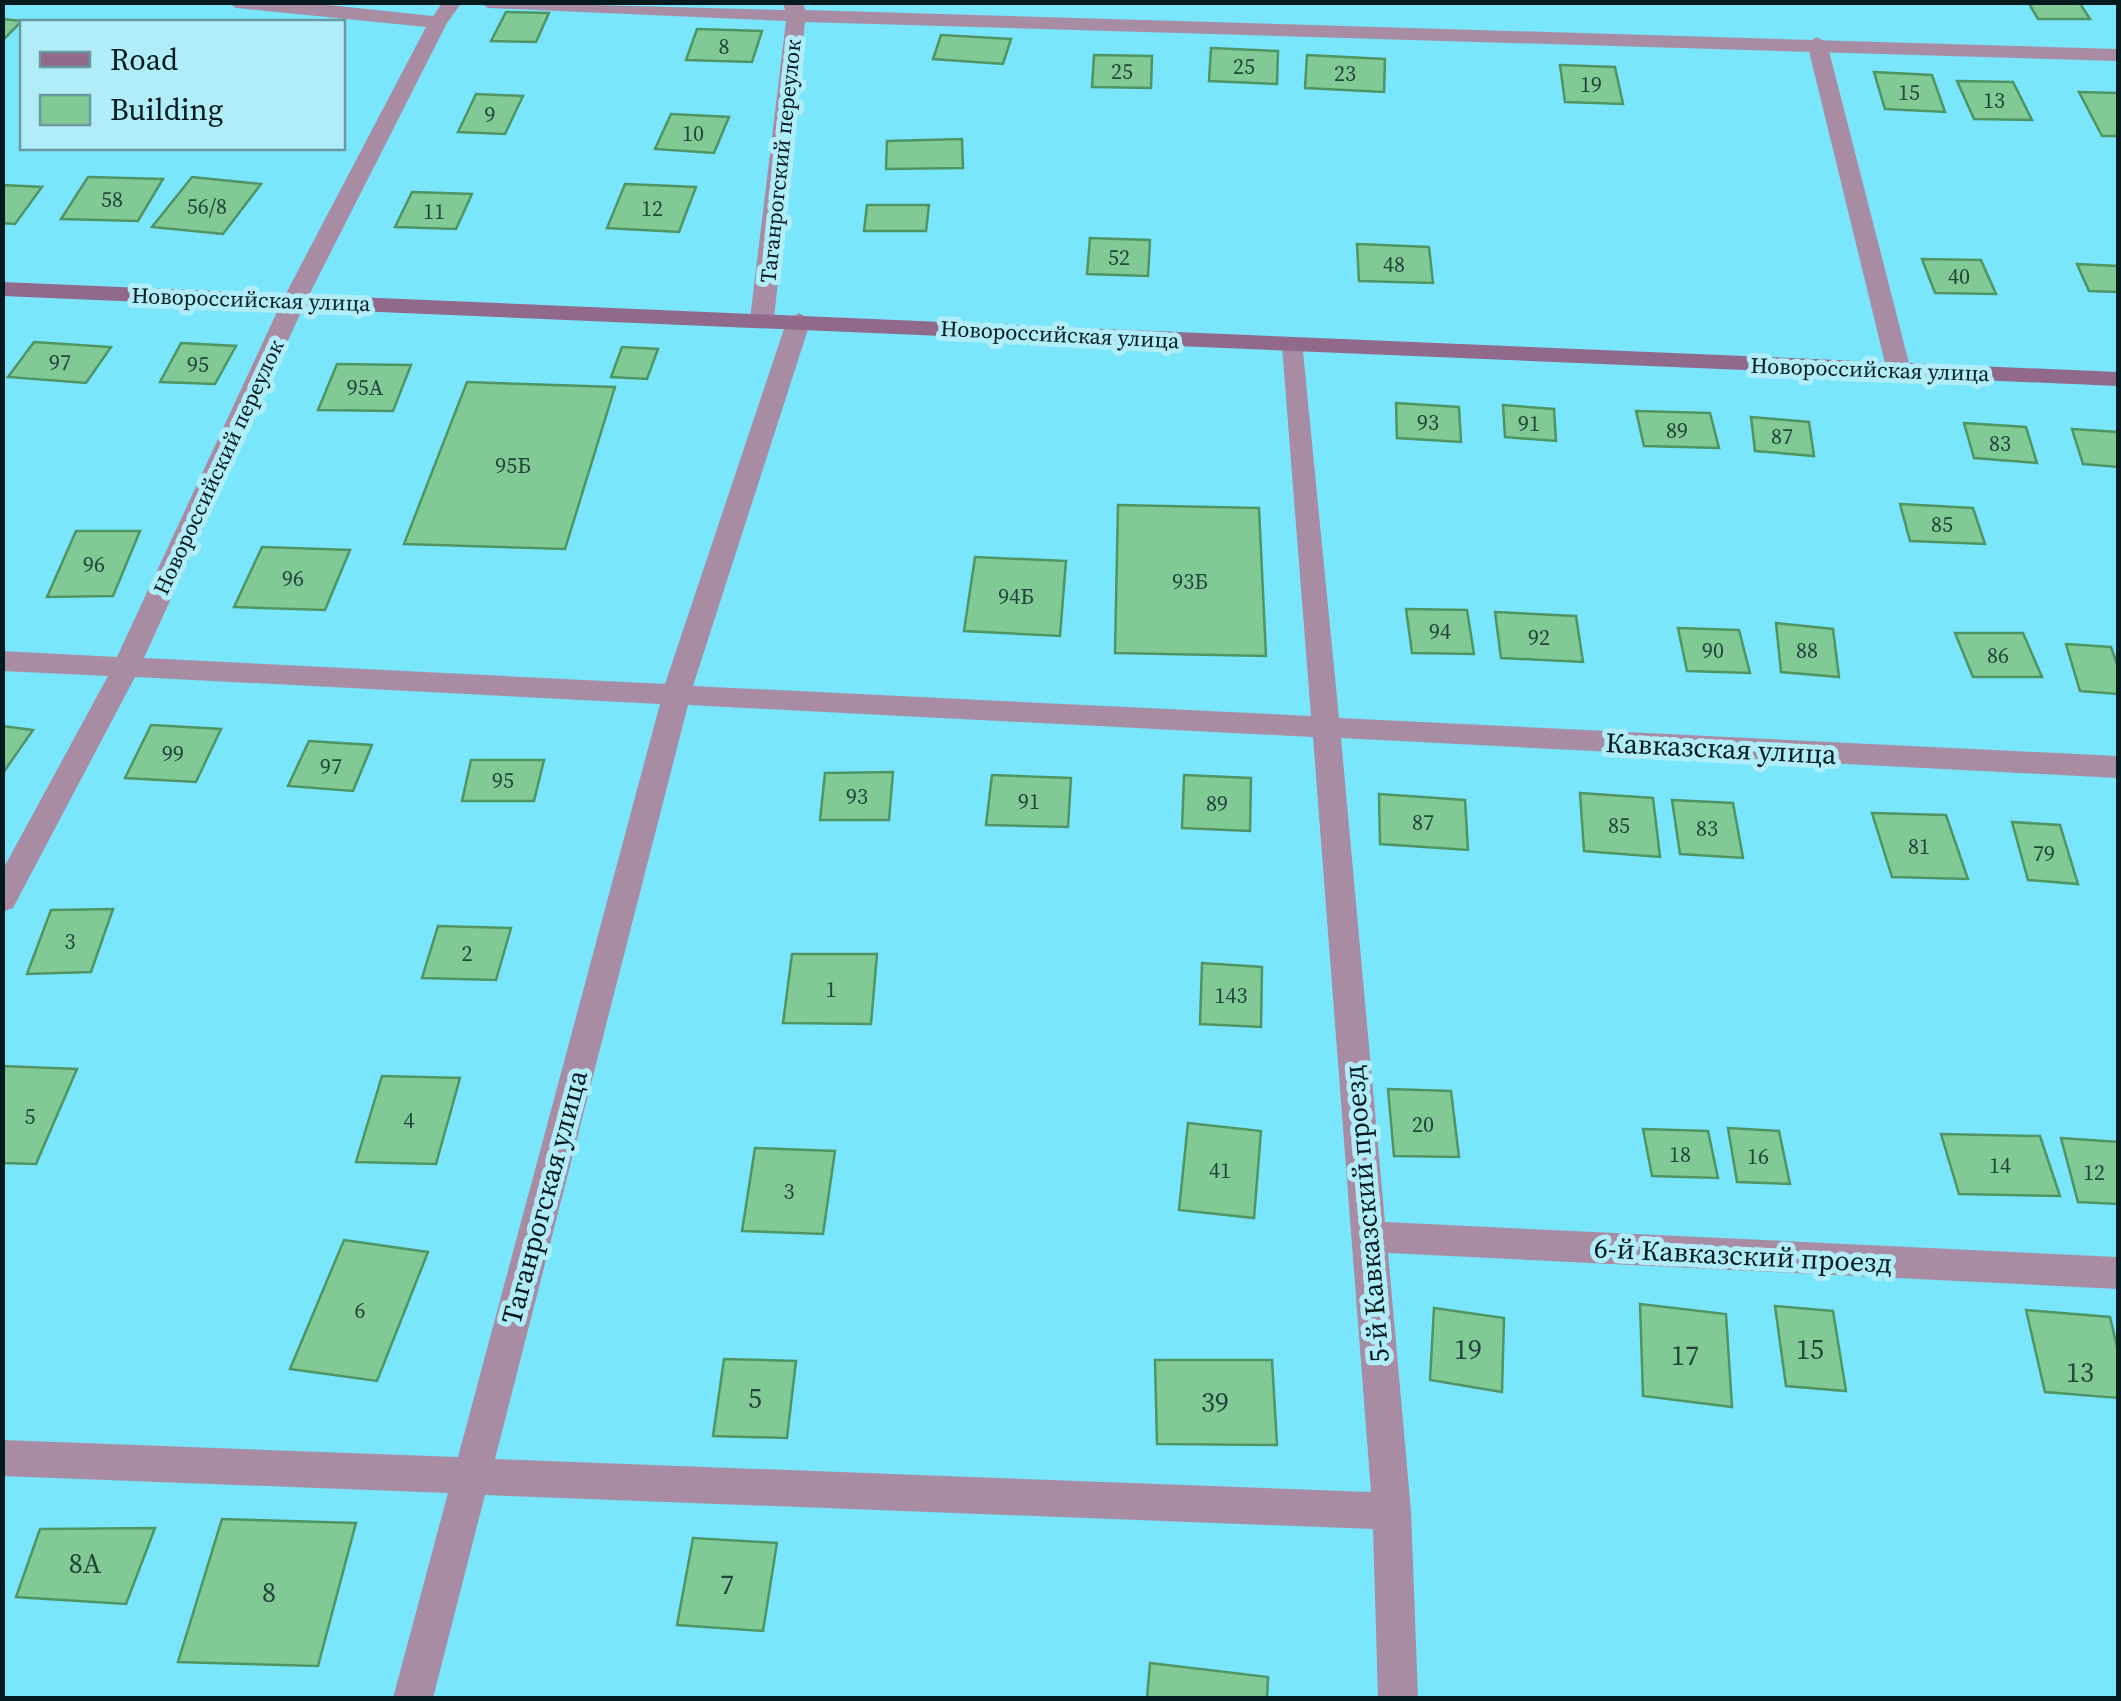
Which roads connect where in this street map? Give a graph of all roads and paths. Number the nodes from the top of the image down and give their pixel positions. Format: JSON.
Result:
{"nodes":[{"id":1,"x":236,"y":2,"type":"edge"},
{"id":2,"x":488,"y":2,"type":"edge"},
{"id":3,"x":794,"y":9,"type":"edge"},
{"id":4,"x":446,"y":12,"type":"edge"},
{"id":5,"x":1817,"y":43,"type":"junction"},
{"id":6,"x":2118,"y":55,"type":"edge"},
{"id":7,"x":2,"y":289,"type":"edge"},
{"id":8,"x":294,"y":301,"type":"junction"},
{"id":9,"x":762,"y":319,"type":"junction"},
{"id":10,"x":800,"y":320,"type":"junction"},
{"id":11,"x":1294,"y":346,"type":"junction"},
{"id":12,"x":1899,"y":371,"type":"junction"},
{"id":13,"x":2118,"y":379,"type":"edge"},
{"id":14,"x":2,"y":660,"type":"edge"},
{"id":15,"x":126,"y":668,"type":"junction"},
{"id":16,"x":676,"y":696,"type":"junction"},
{"id":17,"x":1324,"y":729,"type":"junction"},
{"id":18,"x":2118,"y":766,"type":"edge"},
{"id":19,"x":2,"y":900,"type":"edge"},
{"id":20,"x":1367,"y":1236,"type":"junction"},
{"id":21,"x":2118,"y":1274,"type":"edge"},
{"id":22,"x":2,"y":1458,"type":"edge"},
{"id":23,"x":472,"y":1474,"type":"junction"},
{"id":24,"x":1392,"y":1511,"type":"junction"},
{"id":25,"x":414,"y":1698,"type":"edge"},
{"id":26,"x":1398,"y":1698,"type":"edge"}],
"edges":[{"from":1,"to":4,"type":"street"},
{"from":2,"to":3,"type":"street"},
{"from":3,"to":5,"type":"street"},
{"from":3,"to":9,"type":"street","name":"Таганрогский переулок"},
{"from":4,"to":8,"type":"street","name":"Новороссийский переулок"},
{"from":5,"to":6,"type":"street"},
{"from":5,"to":12,"type":"street"},
{"from":7,"to":8,"type":"street","name":"Новороссийская улица"},
{"from":8,"to":9,"type":"street","name":"Новороссийская улица"},
{"from":8,"to":15,"type":"street","name":"Новороссийский переулок"},
{"from":9,"to":10,"type":"street","name":"Новороссийская улица"},
{"from":10,"to":11,"type":"street","name":"Новороссийская улица"},
{"from":10,"to":16,"type":"street","name":"Таганрогская улица"},
{"from":11,"to":12,"type":"street","name":"Новороссийская улица"},
{"from":11,"to":17,"type":"street","name":"5-й Кавказский проезд"},
{"from":12,"to":13,"type":"street","name":"Новороссийская улица"},
{"from":14,"to":15,"type":"street"},
{"from":15,"to":16,"type":"street","name":"Кавказская улица"},
{"from":15,"to":19,"type":"street","name":"Новороссийский переулок"},
{"from":16,"to":17,"type":"street","name":"Кавказская улица"},
{"from":16,"to":23,"type":"street","name":"Таганрогская улица"},
{"from":17,"to":18,"type":"street","name":"Кавказская улица"},
{"from":17,"to":20,"type":"street","name":"5-й Кавказский проезд"},
{"from":20,"to":21,"type":"street","name":"6-й Кавказский проезд"},
{"from":20,"to":24,"type":"street","name":"5-й Кавказский проезд"},
{"from":22,"to":23,"type":"street"},
{"from":23,"to":24,"type":"street"},
{"from":23,"to":25,"type":"street","name":"Таганрогская улица"},
{"from":24,"to":26,"type":"street","name":"5-й Кавказский проезд"}]}
